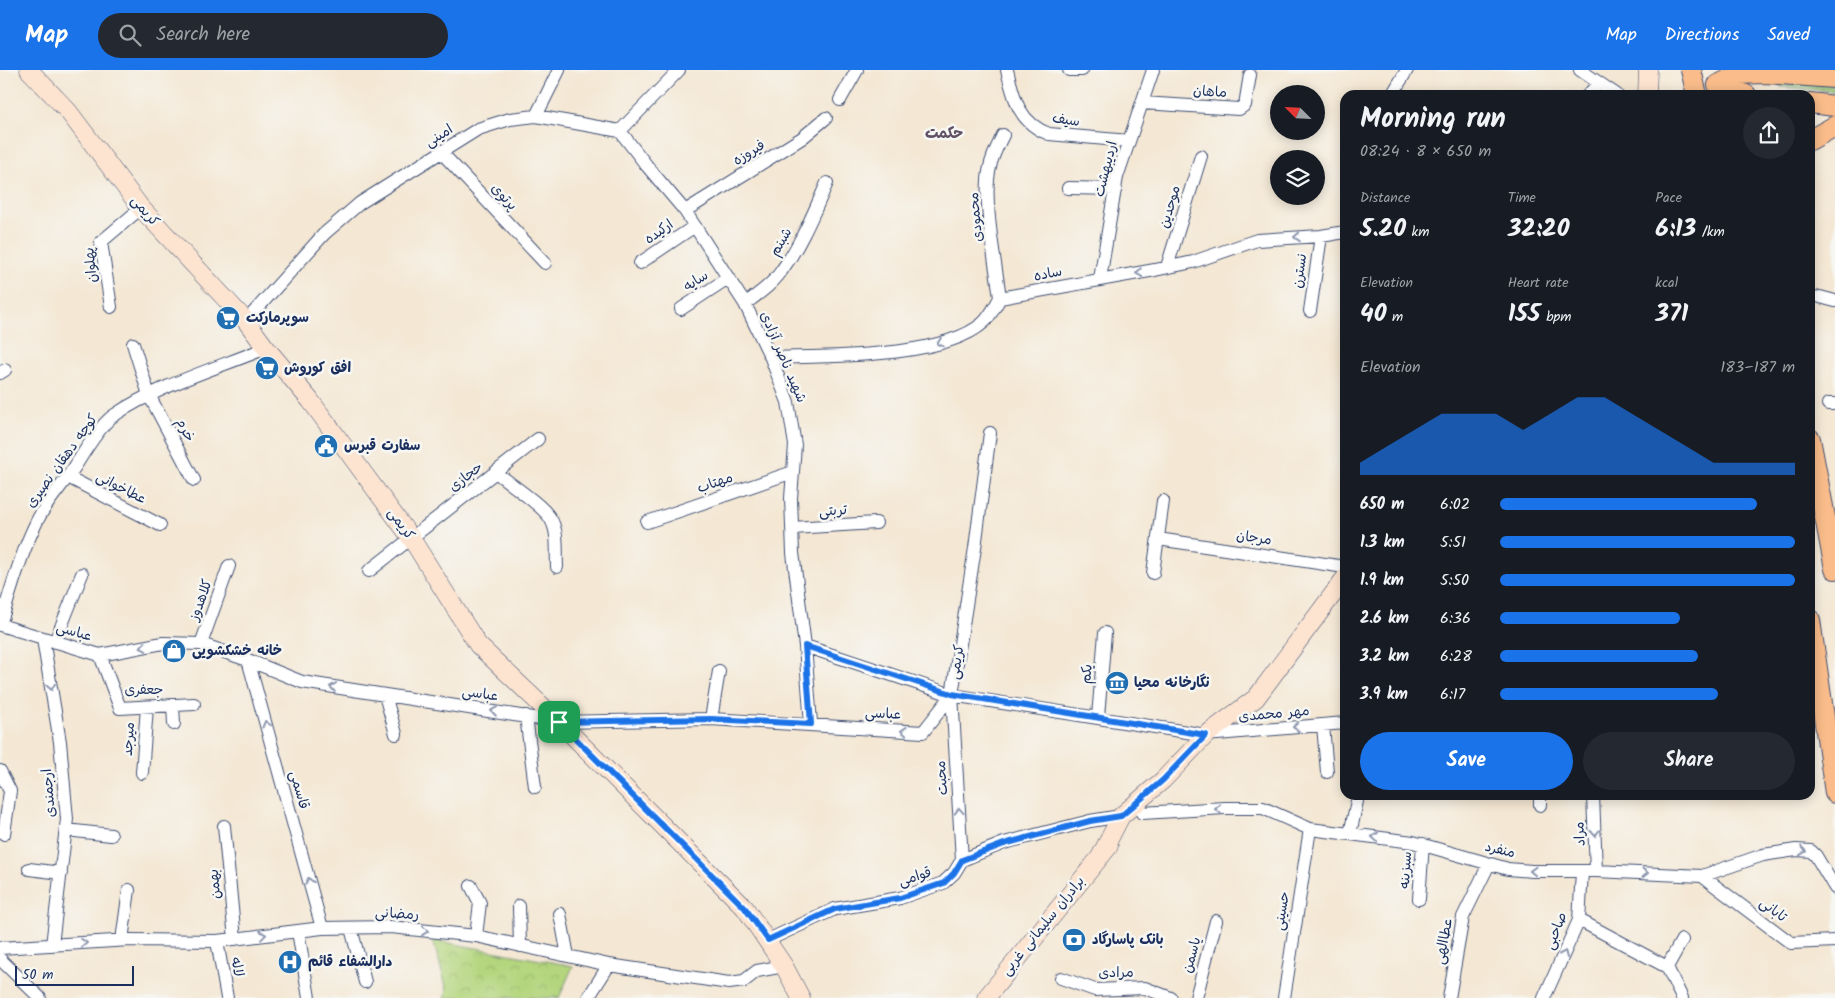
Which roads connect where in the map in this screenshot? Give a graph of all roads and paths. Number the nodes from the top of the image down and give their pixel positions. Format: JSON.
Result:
{"nodes":[{"id":1,"x":29,"y":70,"type":"edge"},
{"id":2,"x":559,"y":70,"type":"edge"},
{"id":3,"x":678,"y":70,"type":"edge"},
{"id":4,"x":857,"y":70,"type":"edge"},
{"id":5,"x":1008,"y":70,"type":"edge"},
{"id":6,"x":1068,"y":70,"type":"edge"},
{"id":7,"x":1082,"y":70,"type":"edge"},
{"id":8,"x":1154,"y":70,"type":"edge"},
{"id":9,"x":1407,"y":70,"type":"edge"},
{"id":10,"x":1580,"y":70,"type":"edge"},
{"id":11,"x":1648,"y":70,"type":"edge"},
{"id":12,"x":1691,"y":70,"type":"edge"},
{"id":13,"x":1739,"y":72,"type":"edge"},
{"id":14,"x":1250,"y":76,"type":"dead end"},
{"id":15,"x":1835,"y":78,"type":"edge"},
{"id":16,"x":1599,"y":83,"type":"junction"},
{"id":17,"x":1717,"y":83,"type":"edge"},
{"id":18,"x":1395,"y":90,"type":"edge"},
{"id":19,"x":1593,"y":90,"type":"edge"},
{"id":20,"x":1610,"y":90,"type":"edge"},
{"id":21,"x":1646,"y":90,"type":"edge"},
{"id":22,"x":1696,"y":90,"type":"edge"},
{"id":23,"x":1733,"y":90,"type":"edge"},
{"id":24,"x":1743,"y":90,"type":"edge"},
{"id":25,"x":840,"y":100,"type":"dead end"},
{"id":26,"x":1142,"y":103,"type":"junction"},
{"id":27,"x":1815,"y":104,"type":"edge"},
{"id":28,"x":1835,"y":106,"type":"edge"},
{"id":29,"x":536,"y":116,"type":"junction"},
{"id":30,"x":826,"y":118,"type":"dead end"},
{"id":31,"x":1835,"y":126,"type":"edge"},
{"id":32,"x":620,"y":131,"type":"junction"},
{"id":33,"x":1003,"y":135,"type":"dead end"},
{"id":34,"x":1815,"y":137,"type":"edge"},
{"id":35,"x":1129,"y":141,"type":"junction"},
{"id":36,"x":441,"y":152,"type":"junction"},
{"id":37,"x":1201,"y":156,"type":"dead end"},
{"id":38,"x":827,"y":183,"type":"dead end"},
{"id":39,"x":1068,"y":188,"type":"dead end"},
{"id":40,"x":1116,"y":189,"type":"junction"},
{"id":41,"x":141,"y":208,"type":"junction"},
{"id":42,"x":685,"y":211,"type":"junction"},
{"id":43,"x":695,"y":226,"type":"junction"},
{"id":44,"x":1340,"y":233,"type":"edge"},
{"id":45,"x":1320,"y":236,"type":"junction"},
{"id":46,"x":545,"y":263,"type":"dead end"},
{"id":47,"x":640,"y":263,"type":"dead end"},
{"id":48,"x":1167,"y":267,"type":"junction"},
{"id":49,"x":728,"y":278,"type":"junction"},
{"id":50,"x":1100,"y":279,"type":"junction"},
{"id":51,"x":1820,"y":297,"type":"dead end"},
{"id":52,"x":1000,"y":298,"type":"junction"},
{"id":53,"x":1835,"y":301,"type":"edge"},
{"id":54,"x":745,"y":304,"type":"junction"},
{"id":55,"x":111,"y":307,"type":"dead end"},
{"id":56,"x":681,"y":309,"type":"dead end"},
{"id":57,"x":1310,"y":310,"type":"dead end"},
{"id":58,"x":246,"y":321,"type":"junction"},
{"id":59,"x":133,"y":344,"type":"dead end"},
{"id":60,"x":266,"y":348,"type":"junction"},
{"id":61,"x":770,"y":358,"type":"junction"},
{"id":62,"x":149,"y":395,"type":"junction"},
{"id":63,"x":990,"y":433,"type":"dead end"},
{"id":64,"x":538,"y":439,"type":"dead end"},
{"id":65,"x":1815,"y":465,"type":"edge"},
{"id":66,"x":793,"y":472,"type":"junction"},
{"id":67,"x":497,"y":473,"type":"junction"},
{"id":68,"x":68,"y":477,"type":"junction"},
{"id":69,"x":194,"y":480,"type":"dead end"},
{"id":70,"x":1163,"y":501,"type":"dead end"},
{"id":71,"x":647,"y":522,"type":"dead end"},
{"id":72,"x":876,"y":523,"type":"dead end"},
{"id":73,"x":160,"y":525,"type":"dead end"},
{"id":74,"x":792,"y":528,"type":"junction"},
{"id":75,"x":412,"y":538,"type":"junction"},
{"id":76,"x":1158,"y":539,"type":"junction"},
{"id":77,"x":229,"y":566,"type":"dead end"},
{"id":78,"x":1340,"y":566,"type":"edge"},
{"id":79,"x":557,"y":567,"type":"dead end"},
{"id":80,"x":1835,"y":568,"type":"edge"},
{"id":81,"x":369,"y":571,"type":"dead end"},
{"id":82,"x":1153,"y":573,"type":"dead end"},
{"id":83,"x":82,"y":574,"type":"dead end"},
{"id":84,"x":1340,"y":585,"type":"edge"},
{"id":85,"x":0,"y":625,"type":"edge"},
{"id":86,"x":1105,"y":633,"type":"dead end"},
{"id":87,"x":49,"y":640,"type":"junction"},
{"id":88,"x":201,"y":644,"type":"junction"},
{"id":89,"x":805,"y":646,"type":"junction"},
{"id":90,"x":100,"y":655,"type":"junction"},
{"id":91,"x":248,"y":660,"type":"junction"},
{"id":92,"x":719,"y":671,"type":"dead end"},
{"id":93,"x":1815,"y":684,"type":"edge"},
{"id":94,"x":952,"y":694,"type":"junction"},
{"id":95,"x":385,"y":695,"type":"junction"},
{"id":96,"x":194,"y":704,"type":"dead end"},
{"id":97,"x":173,"y":705,"type":"junction"},
{"id":98,"x":147,"y":707,"type":"junction"},
{"id":99,"x":526,"y":716,"type":"junction"},
{"id":100,"x":1098,"y":718,"type":"junction"},
{"id":101,"x":711,"y":719,"type":"junction"},
{"id":102,"x":559,"y":722,"type":"junction"},
{"id":103,"x":1340,"y":723,"type":"edge"},
{"id":104,"x":174,"y":724,"type":"dead end"},
{"id":105,"x":811,"y":724,"type":"junction"},
{"id":106,"x":1323,"y":725,"type":"junction"},
{"id":107,"x":396,"y":734,"type":"dead end"},
{"id":108,"x":1206,"y":735,"type":"junction"},
{"id":109,"x":0,"y":771,"type":"edge"},
{"id":110,"x":1327,"y":772,"type":"dead end"},
{"id":111,"x":142,"y":773,"type":"dead end"},
{"id":112,"x":1163,"y":780,"type":"junction"},
{"id":113,"x":535,"y":787,"type":"dead end"},
{"id":114,"x":1835,"y":787,"type":"edge"},
{"id":115,"x":1593,"y":800,"type":"edge"},
{"id":116,"x":1357,"y":801,"type":"dead end"},
{"id":117,"x":1142,"y":813,"type":"junction"},
{"id":118,"x":1121,"y":816,"type":"junction"},
{"id":119,"x":224,"y":826,"type":"dead end"},
{"id":120,"x":1310,"y":828,"type":"junction"},
{"id":121,"x":66,"y":830,"type":"junction"},
{"id":122,"x":4,"y":834,"type":"dead end"},
{"id":123,"x":1350,"y":834,"type":"junction"},
{"id":124,"x":112,"y":835,"type":"dead end"},
{"id":125,"x":1423,"y":844,"type":"junction"},
{"id":126,"x":1100,"y":854,"type":"junction"},
{"id":127,"x":962,"y":860,"type":"junction"},
{"id":128,"x":1489,"y":864,"type":"junction"},
{"id":129,"x":28,"y":869,"type":"dead end"},
{"id":130,"x":1596,"y":871,"type":"junction"},
{"id":131,"x":61,"y":872,"type":"junction"},
{"id":132,"x":1582,"y":872,"type":"junction"},
{"id":133,"x":1702,"y":876,"type":"junction"},
{"id":134,"x":471,"y":886,"type":"dead end"},
{"id":135,"x":1835,"y":888,"type":"edge"},
{"id":136,"x":129,"y":890,"type":"dead end"},
{"id":137,"x":1419,"y":899,"type":"dead end"},
{"id":138,"x":519,"y":906,"type":"dead end"},
{"id":139,"x":560,"y":914,"type":"dead end"},
{"id":140,"x":1579,"y":920,"type":"junction"},
{"id":141,"x":1216,"y":921,"type":"dead end"},
{"id":142,"x":322,"y":928,"type":"junction"},
{"id":143,"x":351,"y":928,"type":"junction"},
{"id":144,"x":298,"y":931,"type":"junction"},
{"id":145,"x":476,"y":936,"type":"junction"},
{"id":146,"x":235,"y":939,"type":"junction"},
{"id":147,"x":122,"y":940,"type":"junction"},
{"id":148,"x":768,"y":940,"type":"junction"},
{"id":149,"x":1682,"y":940,"type":"dead end"},
{"id":150,"x":1835,"y":940,"type":"edge"},
{"id":151,"x":217,"y":941,"type":"junction"},
{"id":152,"x":52,"y":945,"type":"junction"},
{"id":153,"x":520,"y":946,"type":"junction"},
{"id":154,"x":0,"y":948,"type":"edge"},
{"id":155,"x":568,"y":956,"type":"junction"},
{"id":156,"x":0,"y":959,"type":"edge"},
{"id":157,"x":609,"y":965,"type":"junction"},
{"id":158,"x":784,"y":966,"type":"junction"},
{"id":159,"x":1667,"y":968,"type":"junction"},
{"id":160,"x":1061,"y":978,"type":"dead end"},
{"id":161,"x":365,"y":982,"type":"dead end"},
{"id":162,"x":40,"y":998,"type":"edge"},
{"id":163,"x":227,"y":998,"type":"edge"},
{"id":164,"x":309,"y":998,"type":"edge"},
{"id":165,"x":588,"y":998,"type":"edge"},
{"id":166,"x":802,"y":998,"type":"edge"},
{"id":167,"x":815,"y":998,"type":"edge"},
{"id":168,"x":986,"y":998,"type":"edge"},
{"id":169,"x":1171,"y":998,"type":"edge"},
{"id":170,"x":1196,"y":998,"type":"edge"},
{"id":171,"x":1284,"y":998,"type":"edge"},
{"id":172,"x":1449,"y":998,"type":"edge"},
{"id":173,"x":1544,"y":998,"type":"edge"},
{"id":174,"x":1682,"y":998,"type":"edge"}],
"edges":[{"from":1,"to":41,"type":"main road","name":"کریمی"},
{"from":2,"to":29,"type":"street"},
{"from":3,"to":32,"type":"street"},
{"from":4,"to":25,"type":"street"},
{"from":5,"to":35,"type":"street","name":"سیف"},
{"from":6,"to":7,"type":"street"},
{"from":8,"to":26,"type":"street","name":"اردیبهشت"},
{"from":9,"to":18,"type":"street"},
{"from":10,"to":16,"type":"street"},
{"from":11,"to":21,"type":"main road"},
{"from":12,"to":22,"type":"main road"},
{"from":13,"to":15,"type":"main road"},
{"from":13,"to":17,"type":"main road"},
{"from":13,"to":24,"type":"main road"},
{"from":14,"to":26,"type":"street","name":"ماهان"},
{"from":16,"to":19,"type":"street"},
{"from":16,"to":20,"type":"street"},
{"from":17,"to":23,"type":"main road"},
{"from":26,"to":35,"type":"street","name":"اردیبهشت"},
{"from":27,"to":28,"type":"main road"},
{"from":29,"to":32,"type":"street","name":"امینی"},
{"from":29,"to":36,"type":"street","name":"امینی"},
{"from":30,"to":42,"type":"street","name":"فیروزه"},
{"from":31,"to":34,"type":"main road"},
{"from":32,"to":42,"type":"street","name":"شهید ناصر آزادی"},
{"from":33,"to":52,"type":"street","name":"محمودی"},
{"from":35,"to":40,"type":"street","name":"اردیبهشت"},
{"from":36,"to":46,"type":"street","name":"پرتوی"},
{"from":36,"to":58,"type":"street","name":"امینی"},
{"from":37,"to":48,"type":"street","name":"موحدین"},
{"from":38,"to":54,"type":"street","name":"شبنم"},
{"from":39,"to":40,"type":"street"},
{"from":40,"to":50,"type":"street","name":"اردیبهشت"},
{"from":41,"to":55,"type":"street","name":"پهلوان"},
{"from":41,"to":58,"type":"main road","name":"کریمی"},
{"from":42,"to":43,"type":"street","name":"شهید ناصر آزادی"},
{"from":43,"to":47,"type":"street","name":"ارکیده"},
{"from":43,"to":49,"type":"street","name":"شهید ناصر آزادی"},
{"from":44,"to":45,"type":"street","name":"ساده"},
{"from":45,"to":48,"type":"street","name":"ساده","one_way":true},
{"from":45,"to":57,"type":"street","name":"نسترن"},
{"from":48,"to":50,"type":"street","name":"ساده","one_way":true},
{"from":49,"to":54,"type":"street","name":"شهید ناصر آزادی"},
{"from":49,"to":56,"type":"street","name":"سایه"},
{"from":50,"to":52,"type":"street","name":"ساده"},
{"from":51,"to":53,"type":"street"},
{"from":52,"to":61,"type":"street","one_way":true},
{"from":54,"to":61,"type":"street","name":"شهید ناصر آزادی"},
{"from":58,"to":60,"type":"main road","name":"کریمی"},
{"from":59,"to":62,"type":"street","name":"خرم"},
{"from":60,"to":62,"type":"street","name":"کوچه دهقان نصیری"},
{"from":60,"to":75,"type":"main road","name":"کریمی"},
{"from":61,"to":66,"type":"street","name":"شهید ناصر آزادی"},
{"from":62,"to":68,"type":"street","name":"کوچه دهقان نصیری"},
{"from":62,"to":69,"type":"street","name":"خرم"},
{"from":63,"to":94,"type":"street","name":"کریمی"},
{"from":64,"to":67,"type":"street","name":"حجازی"},
{"from":65,"to":80,"type":"main road"},
{"from":66,"to":71,"type":"street","name":"مهتاب"},
{"from":66,"to":74,"type":"street","name":"شهید ناصر آزادی"},
{"from":67,"to":75,"type":"street","name":"حجازی"},
{"from":67,"to":79,"type":"street"},
{"from":68,"to":73,"type":"street","name":"عطاخوانی"},
{"from":68,"to":85,"type":"street","name":"کوچه دهقان نصیری"},
{"from":70,"to":76,"type":"street"},
{"from":72,"to":74,"type":"street","name":"تربتی"},
{"from":74,"to":89,"type":"street","name":"شهید ناصر آزادی"},
{"from":75,"to":81,"type":"street","name":"حجازی"},
{"from":75,"to":102,"type":"main road","name":"کریمی"},
{"from":76,"to":78,"type":"street","name":"مرجان"},
{"from":76,"to":82,"type":"street"},
{"from":77,"to":88,"type":"street","name":"کلاهدوز"},
{"from":83,"to":87,"type":"street"},
{"from":84,"to":108,"type":"main road","name":"برادران سلیمانی غربی"},
{"from":85,"to":87,"type":"street","name":"عباسی"},
{"from":86,"to":100,"type":"street","name":"یکم"},
{"from":87,"to":90,"type":"street","name":"عباسی"},
{"from":87,"to":121,"type":"street","name":"ارجمندی","one_way":true},
{"from":88,"to":90,"type":"street","name":"عباسی","one_way":true},
{"from":88,"to":91,"type":"street","name":"عباسی"},
{"from":89,"to":94,"type":"street"},
{"from":89,"to":105,"type":"street","name":"شهید ناصر آزادی"},
{"from":90,"to":98,"type":"street","name":"جعفری"},
{"from":95,"to":91,"type":"street","name":"عباسی","one_way":true},
{"from":142,"to":91,"type":"street","name":"قاسمی","one_way":true},
{"from":92,"to":101,"type":"street"},
{"from":93,"to":114,"type":"main road"},
{"from":94,"to":100,"type":"street","name":"کریمی"},
{"from":94,"to":105,"type":"street","name":"عباسی","one_way":true},
{"from":127,"to":94,"type":"street","name":"محبت","one_way":true},
{"from":99,"to":95,"type":"street","name":"عباسی","one_way":true},
{"from":95,"to":107,"type":"street"},
{"from":96,"to":97,"type":"street","name":"جعفری"},
{"from":97,"to":98,"type":"street","name":"جعفری"},
{"from":97,"to":104,"type":"street"},
{"from":98,"to":111,"type":"street","name":"میرجد"},
{"from":99,"to":102,"type":"street","name":"عباسی"},
{"from":99,"to":113,"type":"street"},
{"from":100,"to":108,"type":"street","name":"کریمی"},
{"from":101,"to":102,"type":"street","name":"عباسی"},
{"from":101,"to":105,"type":"street","name":"عباسی"},
{"from":102,"to":148,"type":"main road","name":"کریمی"},
{"from":103,"to":106,"type":"street","name":"مهر محمدی"},
{"from":106,"to":108,"type":"street","name":"مهر محمدی","one_way":true},
{"from":106,"to":110,"type":"street"},
{"from":108,"to":112,"type":"main road","name":"برادران سلیمانی غربی"},
{"from":109,"to":122,"type":"street"},
{"from":112,"to":117,"type":"main road","name":"برادران سلیمانی غربی"},
{"from":112,"to":118,"type":"main road","name":"برادران سلیمانی غربی"},
{"from":115,"to":130,"type":"street","name":"مراد","one_way":true},
{"from":116,"to":123,"type":"street"},
{"from":120,"to":117,"type":"street","name":"منفرد","one_way":true},
{"from":117,"to":126,"type":"main road","name":"برادران سلیمانی غربی"},
{"from":118,"to":126,"type":"main road","name":"برادران سلیمانی غربی"},
{"from":118,"to":127,"type":"street"},
{"from":119,"to":146,"type":"street","name":"بهمن"},
{"from":120,"to":123,"type":"street","name":"منفرد"},
{"from":120,"to":171,"type":"street","name":"حسینی"},
{"from":121,"to":124,"type":"street"},
{"from":121,"to":131,"type":"street","name":"ارجمندی"},
{"from":125,"to":123,"type":"street","name":"منفرد","one_way":true},
{"from":125,"to":128,"type":"street","name":"منفرد"},
{"from":125,"to":137,"type":"street","name":"سبزینه"},
{"from":126,"to":168,"type":"main road","name":"برادران سلیمانی غربی"},
{"from":127,"to":148,"type":"street","name":"قوامی"},
{"from":132,"to":128,"type":"street","name":"منفرد","one_way":true},
{"from":128,"to":172,"type":"street","name":"عطاالهی"},
{"from":129,"to":131,"type":"street"},
{"from":130,"to":132,"type":"street","name":"منفرد"},
{"from":130,"to":133,"type":"street","name":"منفرد","one_way":true},
{"from":131,"to":152,"type":"street","name":"ارجمندی"},
{"from":132,"to":140,"type":"street","name":"صاحبی"},
{"from":133,"to":135,"type":"street","name":"منفرد","one_way":true},
{"from":133,"to":150,"type":"street","name":"تابانی"},
{"from":134,"to":145,"type":"street"},
{"from":136,"to":147,"type":"street"},
{"from":138,"to":153,"type":"street"},
{"from":139,"to":155,"type":"street"},
{"from":140,"to":159,"type":"street"},
{"from":173,"to":140,"type":"street","name":"صاحبی","one_way":true},
{"from":141,"to":170,"type":"street","name":"یاسمن"},
{"from":142,"to":143,"type":"street","name":"رمضانی"},
{"from":142,"to":144,"type":"street","name":"رمضانی"},
{"from":143,"to":145,"type":"street","name":"رمضانی","one_way":true},
{"from":143,"to":161,"type":"street"},
{"from":146,"to":144,"type":"street","name":"رمضانی","one_way":true},
{"from":144,"to":164,"type":"street"},
{"from":145,"to":153,"type":"street","name":"رمضانی"},
{"from":146,"to":151,"type":"street","name":"رمضانی"},
{"from":147,"to":151,"type":"street","name":"رمضانی"},
{"from":152,"to":147,"type":"street","name":"رمضانی","one_way":true},
{"from":148,"to":158,"type":"main road","name":"کریمی"},
{"from":149,"to":159,"type":"street"},
{"from":151,"to":163,"type":"street","name":"لاله"},
{"from":152,"to":154,"type":"street","name":"رمضانی"},
{"from":153,"to":155,"type":"street","name":"رمضانی"},
{"from":155,"to":157,"type":"street","name":"رمضانی"},
{"from":156,"to":162,"type":"street"},
{"from":157,"to":158,"type":"street","name":"رمضانی"},
{"from":157,"to":165,"type":"street"},
{"from":158,"to":166,"type":"main road","name":"کریمی"},
{"from":158,"to":167,"type":"main road","name":"کریمی"},
{"from":159,"to":174,"type":"street"},
{"from":160,"to":169,"type":"street","name":"مرادی"}]}
